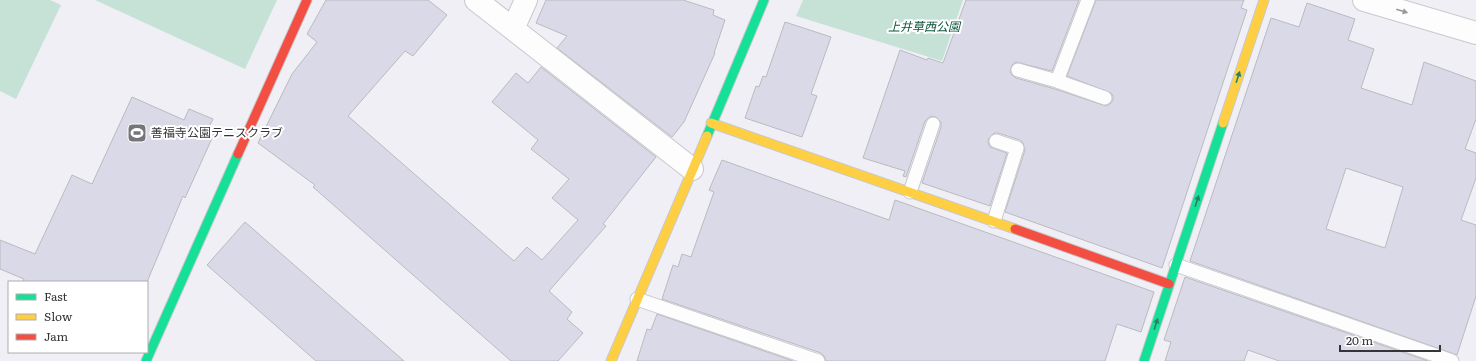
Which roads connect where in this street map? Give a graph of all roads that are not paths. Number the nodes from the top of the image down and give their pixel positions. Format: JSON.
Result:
{"nodes":[{"id":1,"x":307,"y":0,"type":"edge"},
{"id":2,"x":476,"y":0,"type":"edge"},
{"id":3,"x":526,"y":0,"type":"edge"},
{"id":4,"x":764,"y":0,"type":"edge"},
{"id":5,"x":1088,"y":0,"type":"edge"},
{"id":6,"x":1264,"y":0,"type":"edge"},
{"id":7,"x":1364,"y":0,"type":"edge"},
{"id":8,"x":513,"y":29,"type":"junction"},
{"id":9,"x":1476,"y":33,"type":"edge"},
{"id":10,"x":1018,"y":70,"type":"dead end"},
{"id":11,"x":1057,"y":81,"type":"junction"},
{"id":12,"x":1105,"y":98,"type":"dead end"},
{"id":13,"x":711,"y":123,"type":"junction"},
{"id":14,"x":934,"y":124,"type":"dead end"},
{"id":15,"x":996,"y":141,"type":"dead end"},
{"id":16,"x":692,"y":169,"type":"junction"},
{"id":17,"x":910,"y":192,"type":"junction"},
{"id":18,"x":994,"y":221,"type":"junction"},
{"id":19,"x":1176,"y":265,"type":"junction"},
{"id":20,"x":1169,"y":284,"type":"junction"},
{"id":21,"x":637,"y":299,"type":"junction"},
{"id":22,"x":146,"y":361,"type":"edge"},
{"id":23,"x":610,"y":361,"type":"edge"},
{"id":24,"x":816,"y":361,"type":"edge"},
{"id":25,"x":1144,"y":361,"type":"edge"},
{"id":26,"x":1452,"y":361,"type":"edge"}],
"edges":[{"from":1,"to":22,"type":"street"},
{"from":2,"to":8,"type":"street"},
{"from":3,"to":8,"type":"street"},
{"from":4,"to":13,"type":"street"},
{"from":5,"to":11,"type":"lane"},
{"from":19,"to":6,"type":"street","one_way":true},
{"from":7,"to":9,"type":"street","one_way":true},
{"from":8,"to":16,"type":"street"},
{"from":10,"to":11,"type":"lane"},
{"from":11,"to":12,"type":"lane"},
{"from":13,"to":16,"type":"street"},
{"from":13,"to":17,"type":"street"},
{"from":14,"to":17,"type":"lane"},
{"from":15,"to":18,"type":"lane"},
{"from":16,"to":21,"type":"street"},
{"from":17,"to":18,"type":"street"},
{"from":18,"to":20,"type":"street"},
{"from":19,"to":20,"type":"street"},
{"from":19,"to":26,"type":"lane"},
{"from":25,"to":20,"type":"street","one_way":true},
{"from":21,"to":23,"type":"street"},
{"from":21,"to":24,"type":"lane"}]}
